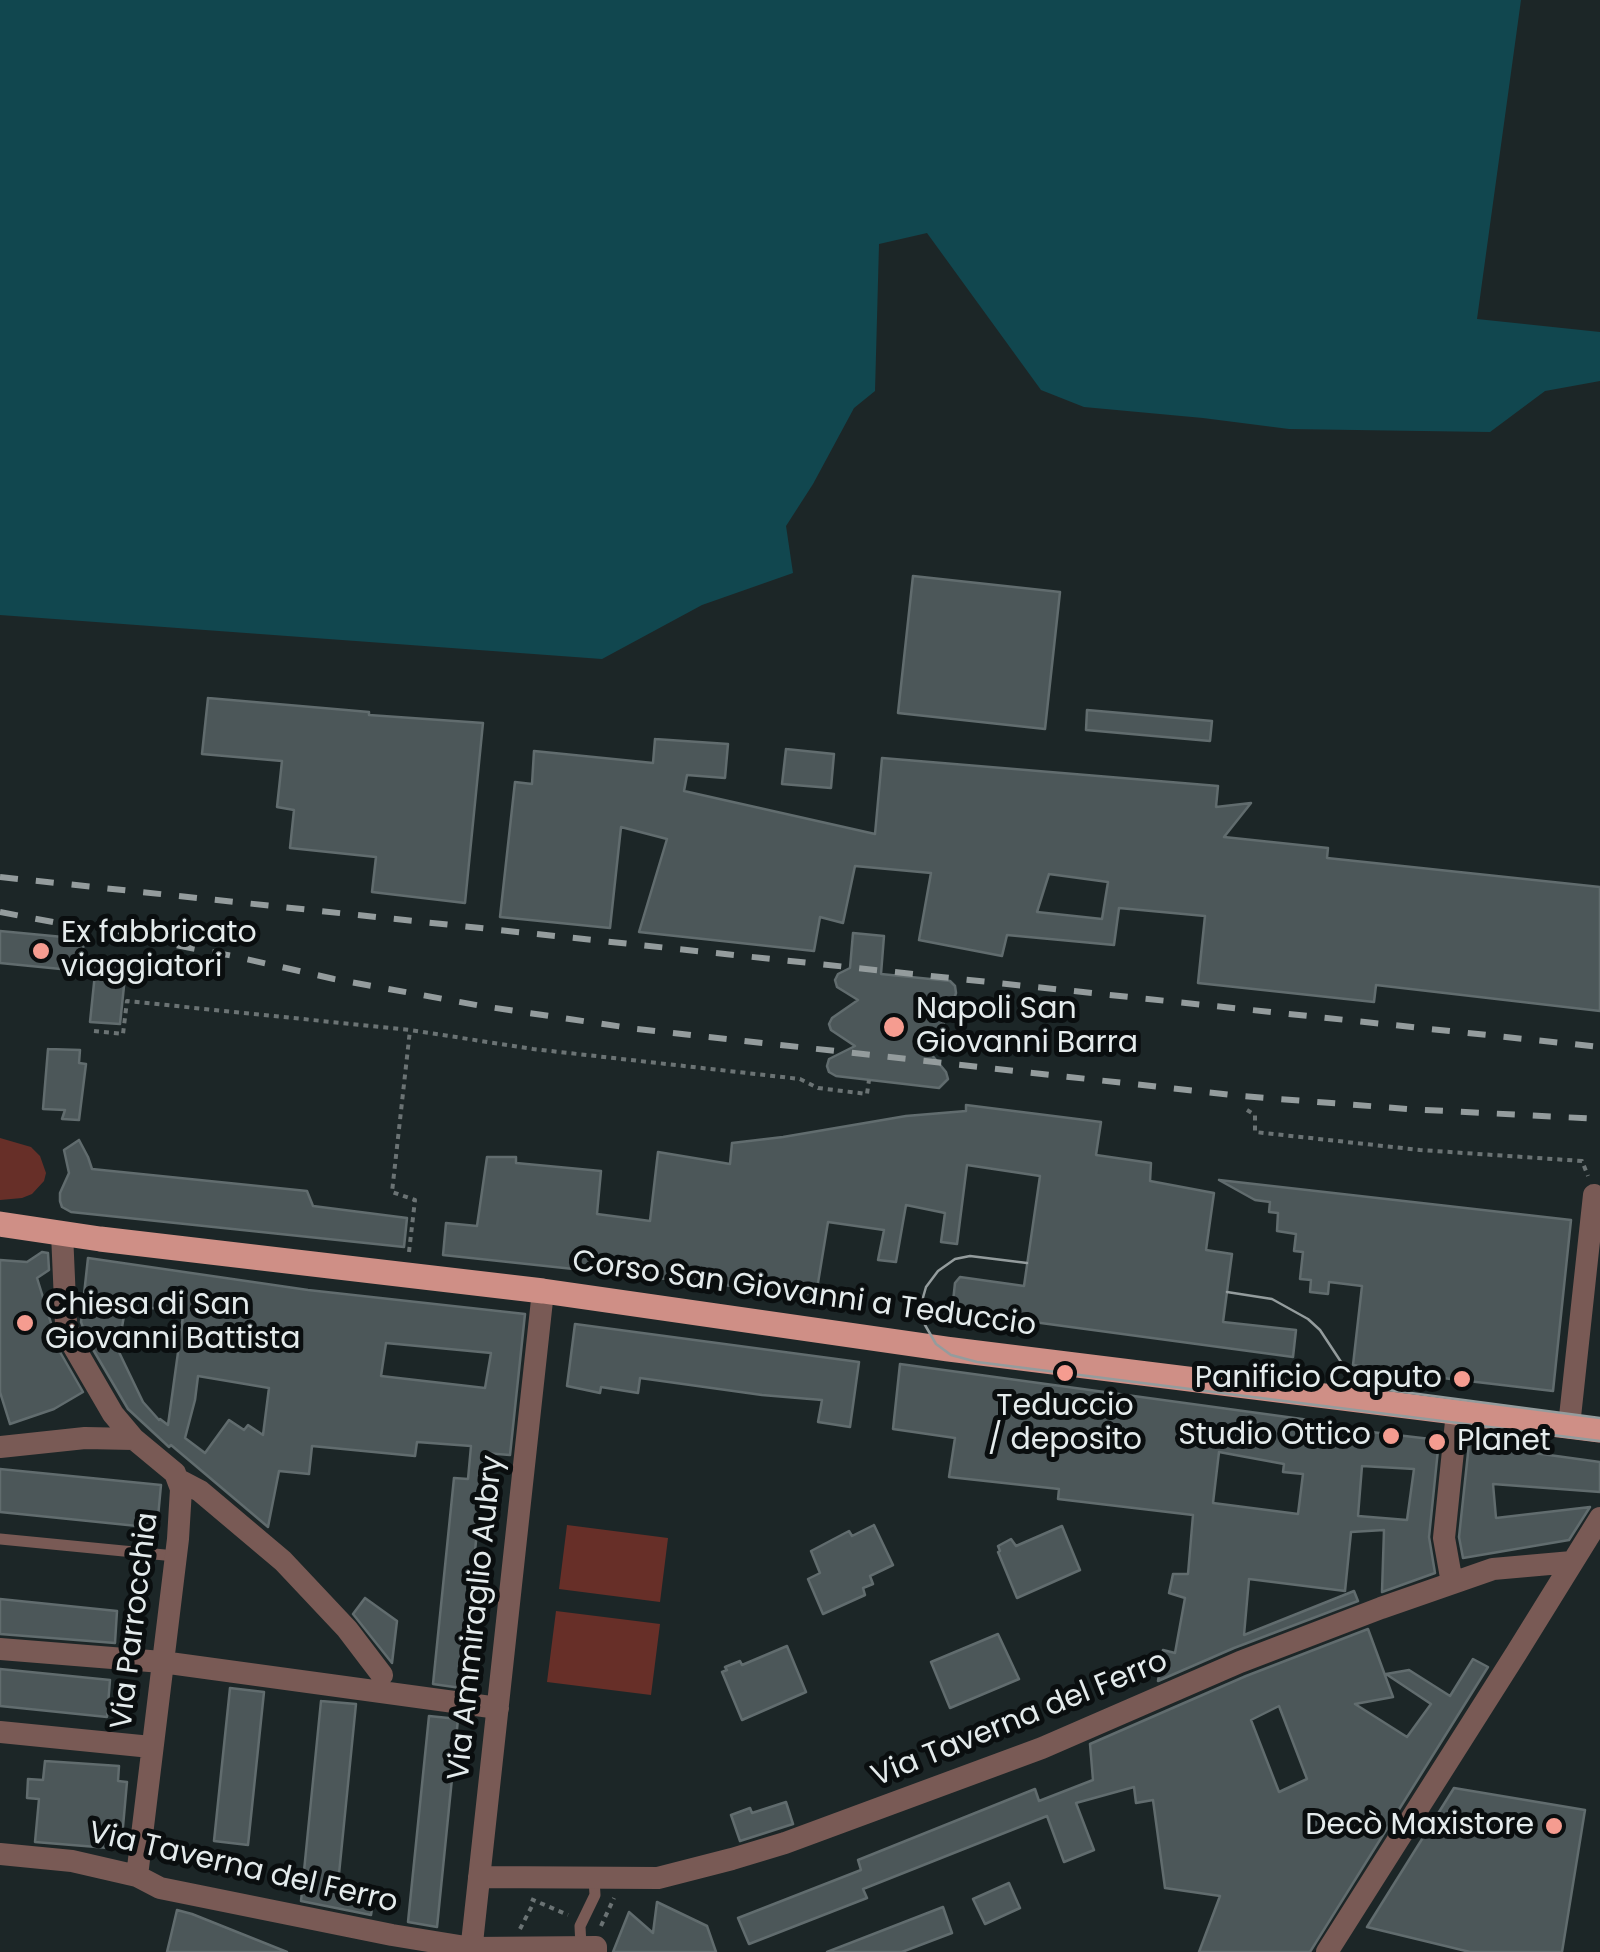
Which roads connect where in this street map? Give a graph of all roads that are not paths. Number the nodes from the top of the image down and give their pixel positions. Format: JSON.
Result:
{"nodes":[{"id":1,"x":1594,"y":1195,"type":"road end"},
{"id":2,"x":0,"y":1224,"type":"edge"},
{"id":3,"x":62,"y":1233,"type":"junction"},
{"id":4,"x":543,"y":1291,"type":"junction"},
{"id":5,"x":1457,"y":1412,"type":"junction"},
{"id":6,"x":1569,"y":1426,"type":"junction"},
{"id":7,"x":1600,"y":1430,"type":"edge"},
{"id":8,"x":134,"y":1439,"type":"junction"},
{"id":9,"x":0,"y":1447,"type":"edge"},
{"id":10,"x":179,"y":1480,"type":"junction"},
{"id":11,"x":1600,"y":1518,"type":"edge"},
{"id":12,"x":0,"y":1538,"type":"edge"},
{"id":13,"x":1584,"y":1552,"type":"edge"},
{"id":14,"x":176,"y":1556,"type":"junction"},
{"id":15,"x":1452,"y":1584,"type":"junction"},
{"id":16,"x":0,"y":1649,"type":"edge"},
{"id":17,"x":162,"y":1662,"type":"junction"},
{"id":18,"x":382,"y":1675,"type":"dead end"},
{"id":19,"x":498,"y":1708,"type":"junction"},
{"id":20,"x":0,"y":1732,"type":"edge"},
{"id":21,"x":150,"y":1747,"type":"junction"},
{"id":22,"x":0,"y":1854,"type":"edge"},
{"id":23,"x":136,"y":1876,"type":"junction"},
{"id":24,"x":480,"y":1877,"type":"junction"},
{"id":25,"x":594,"y":1878,"type":"junction"},
{"id":26,"x":400,"y":1944,"type":"edge"},
{"id":27,"x":472,"y":1950,"type":"edge"},
{"id":28,"x":589,"y":1950,"type":"edge"},
{"id":29,"x":1327,"y":1952,"type":"edge"}],
"edges":[{"from":1,"to":6,"type":"street"},
{"from":2,"to":3,"type":"main road","name":"Corso San Giovanni a Teduccio"},
{"from":3,"to":4,"type":"main road","name":"Corso San Giovanni a Teduccio"},
{"from":3,"to":8,"type":"street","name":"Via Parrocchia"},
{"from":4,"to":5,"type":"main road","name":"Corso San Giovanni a Teduccio"},
{"from":4,"to":19,"type":"street","name":"Via Ammiraglio Aubry"},
{"from":5,"to":6,"type":"main road","name":"Corso San Giovanni a Teduccio"},
{"from":5,"to":15,"type":"street"},
{"from":6,"to":7,"type":"main road","name":"Corso San Giovanni a Teduccio"},
{"from":8,"to":9,"type":"street"},
{"from":8,"to":10,"type":"street","name":"Via Parrocchia"},
{"from":10,"to":14,"type":"street","name":"Via Parrocchia"},
{"from":10,"to":18,"type":"street"},
{"from":11,"to":13,"type":"street"},
{"from":12,"to":14,"type":"lane"},
{"from":13,"to":15,"type":"street","name":"Via Taverna del Ferro"},
{"from":13,"to":29,"type":"street"},
{"from":14,"to":17,"type":"street","name":"Via Parrocchia"},
{"from":15,"to":25,"type":"street","name":"Via Taverna del Ferro"},
{"from":16,"to":17,"type":"street"},
{"from":17,"to":19,"type":"street"},
{"from":17,"to":21,"type":"street","name":"Via Parrocchia"},
{"from":19,"to":24,"type":"street","name":"Via Ammiraglio Aubry"},
{"from":20,"to":21,"type":"street"},
{"from":21,"to":23,"type":"street","name":"Via Parrocchia"},
{"from":22,"to":23,"type":"street","name":"Via Taverna del Ferro"},
{"from":23,"to":26,"type":"street","name":"Via Taverna del Ferro"},
{"from":24,"to":25,"type":"street","name":"Via Taverna del Ferro"},
{"from":24,"to":27,"type":"street","name":"Via Ammiraglio Aubry"},
{"from":25,"to":28,"type":"lane"},
{"from":26,"to":27,"type":"street","name":"Via Taverna del Ferro"},
{"from":27,"to":28,"type":"street","name":"Via Taverna del Ferro"}]}
